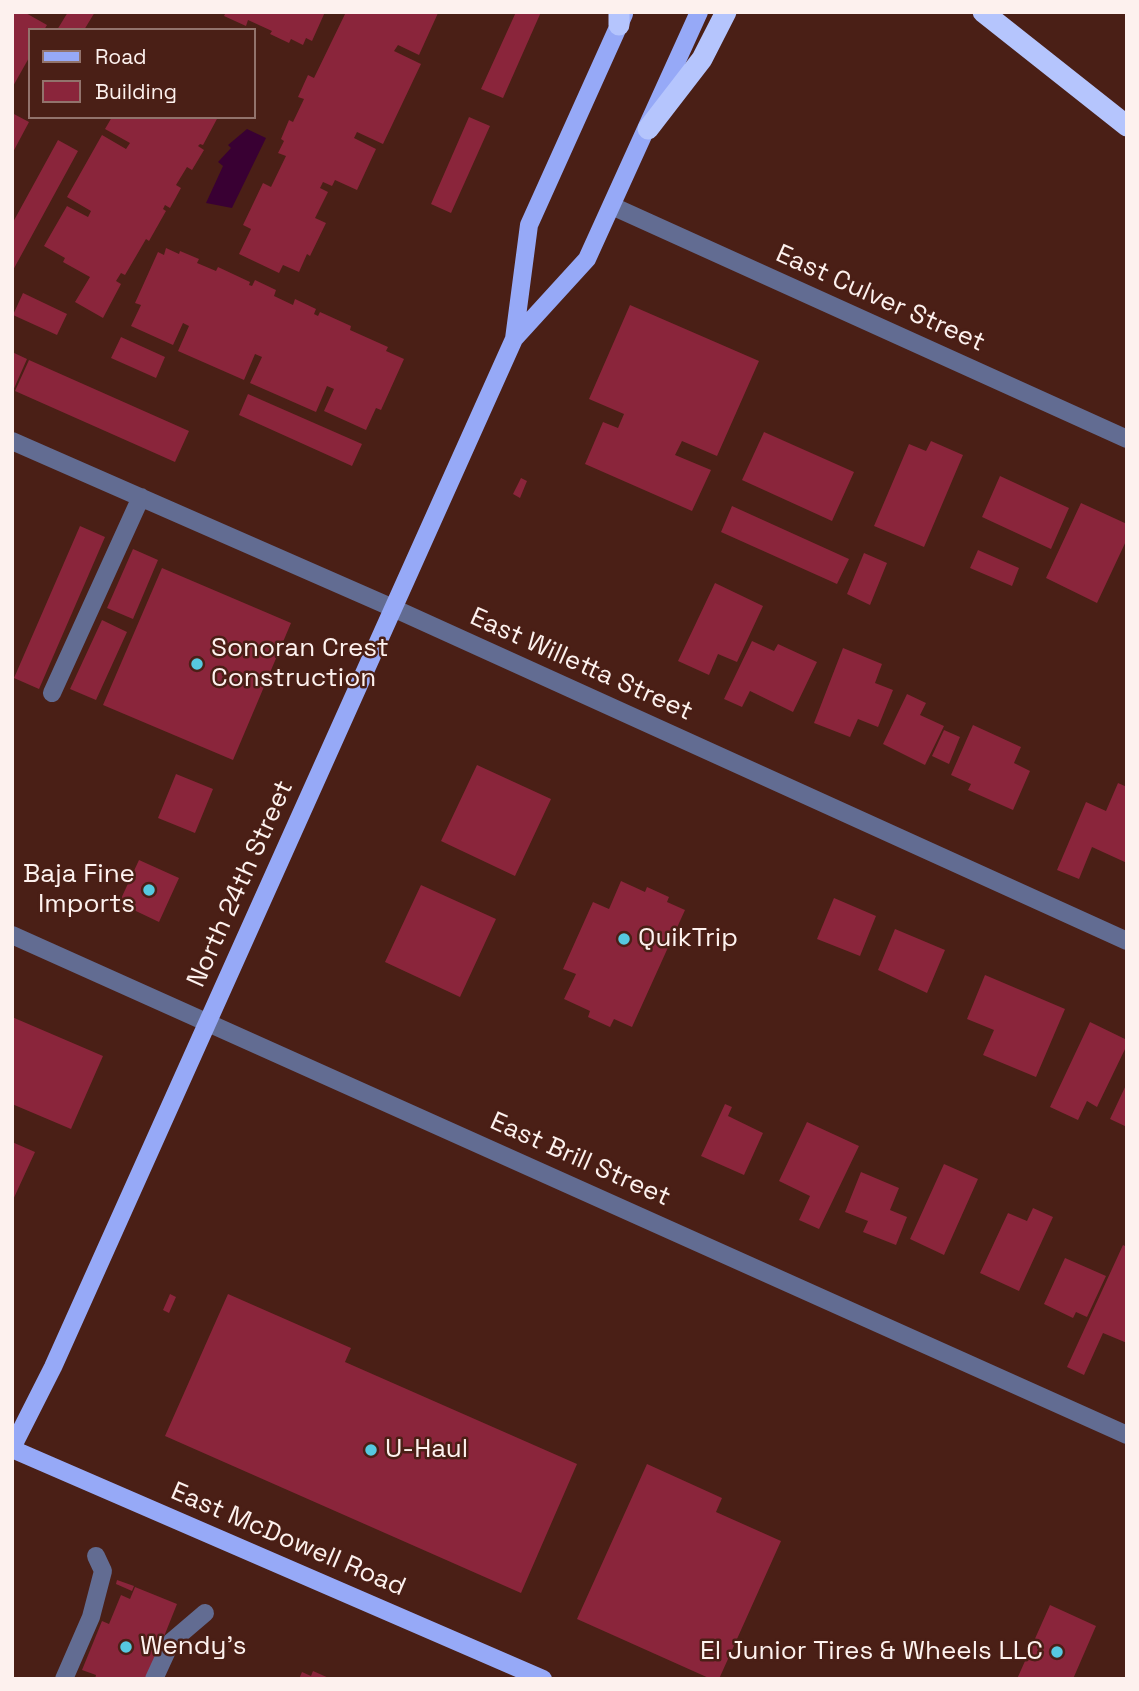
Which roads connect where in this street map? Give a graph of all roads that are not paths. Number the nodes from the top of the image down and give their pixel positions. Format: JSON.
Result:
{"nodes":[{"id":1,"x":699,"y":12,"type":"edge"},
{"id":2,"x":726,"y":12,"type":"edge"},
{"id":3,"x":983,"y":12,"type":"edge"},
{"id":4,"x":621,"y":17,"type":"edge"},
{"id":5,"x":1127,"y":126,"type":"edge"},
{"id":6,"x":648,"y":129,"type":"junction"},
{"id":7,"x":612,"y":206,"type":"junction"},
{"id":8,"x":514,"y":339,"type":"junction"},
{"id":9,"x":1127,"y":439,"type":"edge"},
{"id":10,"x":12,"y":440,"type":"edge"},
{"id":11,"x":141,"y":497,"type":"junction"},
{"id":12,"x":393,"y":608,"type":"junction"},
{"id":13,"x":52,"y":693,"type":"dead end"},
{"id":14,"x":12,"y":935,"type":"edge"},
{"id":15,"x":1127,"y":941,"type":"edge"},
{"id":16,"x":208,"y":1022,"type":"junction"},
{"id":17,"x":1127,"y":1435,"type":"edge"},
{"id":18,"x":12,"y":1449,"type":"edge"},
{"id":19,"x":96,"y":1556,"type":"dead end"},
{"id":20,"x":205,"y":1614,"type":"dead end"},
{"id":21,"x":64,"y":1679,"type":"edge"},
{"id":22,"x":154,"y":1679,"type":"edge"},
{"id":23,"x":543,"y":1679,"type":"edge"}],
"edges":[{"from":1,"to":6,"type":"main road","name":"North 24th Street"},
{"from":2,"to":6,"type":"highway"},
{"from":3,"to":5,"type":"highway"},
{"from":4,"to":8,"type":"main road","name":"North 24th Street"},
{"from":6,"to":7,"type":"main road","name":"North 24th Street"},
{"from":7,"to":8,"type":"main road","name":"North 24th Street"},
{"from":7,"to":9,"type":"street","name":"East Culver Street"},
{"from":8,"to":12,"type":"main road","name":"North 24th Street"},
{"from":10,"to":11,"type":"street","name":"East Willetta Street"},
{"from":11,"to":12,"type":"street","name":"East Willetta Street"},
{"from":11,"to":13,"type":"street"},
{"from":12,"to":15,"type":"street","name":"East Willetta Street"},
{"from":12,"to":16,"type":"main road","name":"North 24th Street"},
{"from":14,"to":16,"type":"street","name":"East Brill Street"},
{"from":16,"to":17,"type":"street","name":"East Brill Street"},
{"from":16,"to":18,"type":"main road","name":"North 24th Street"},
{"from":18,"to":23,"type":"main road","name":"East McDowell Road"},
{"from":19,"to":21,"type":"street"},
{"from":20,"to":22,"type":"street"}]}
